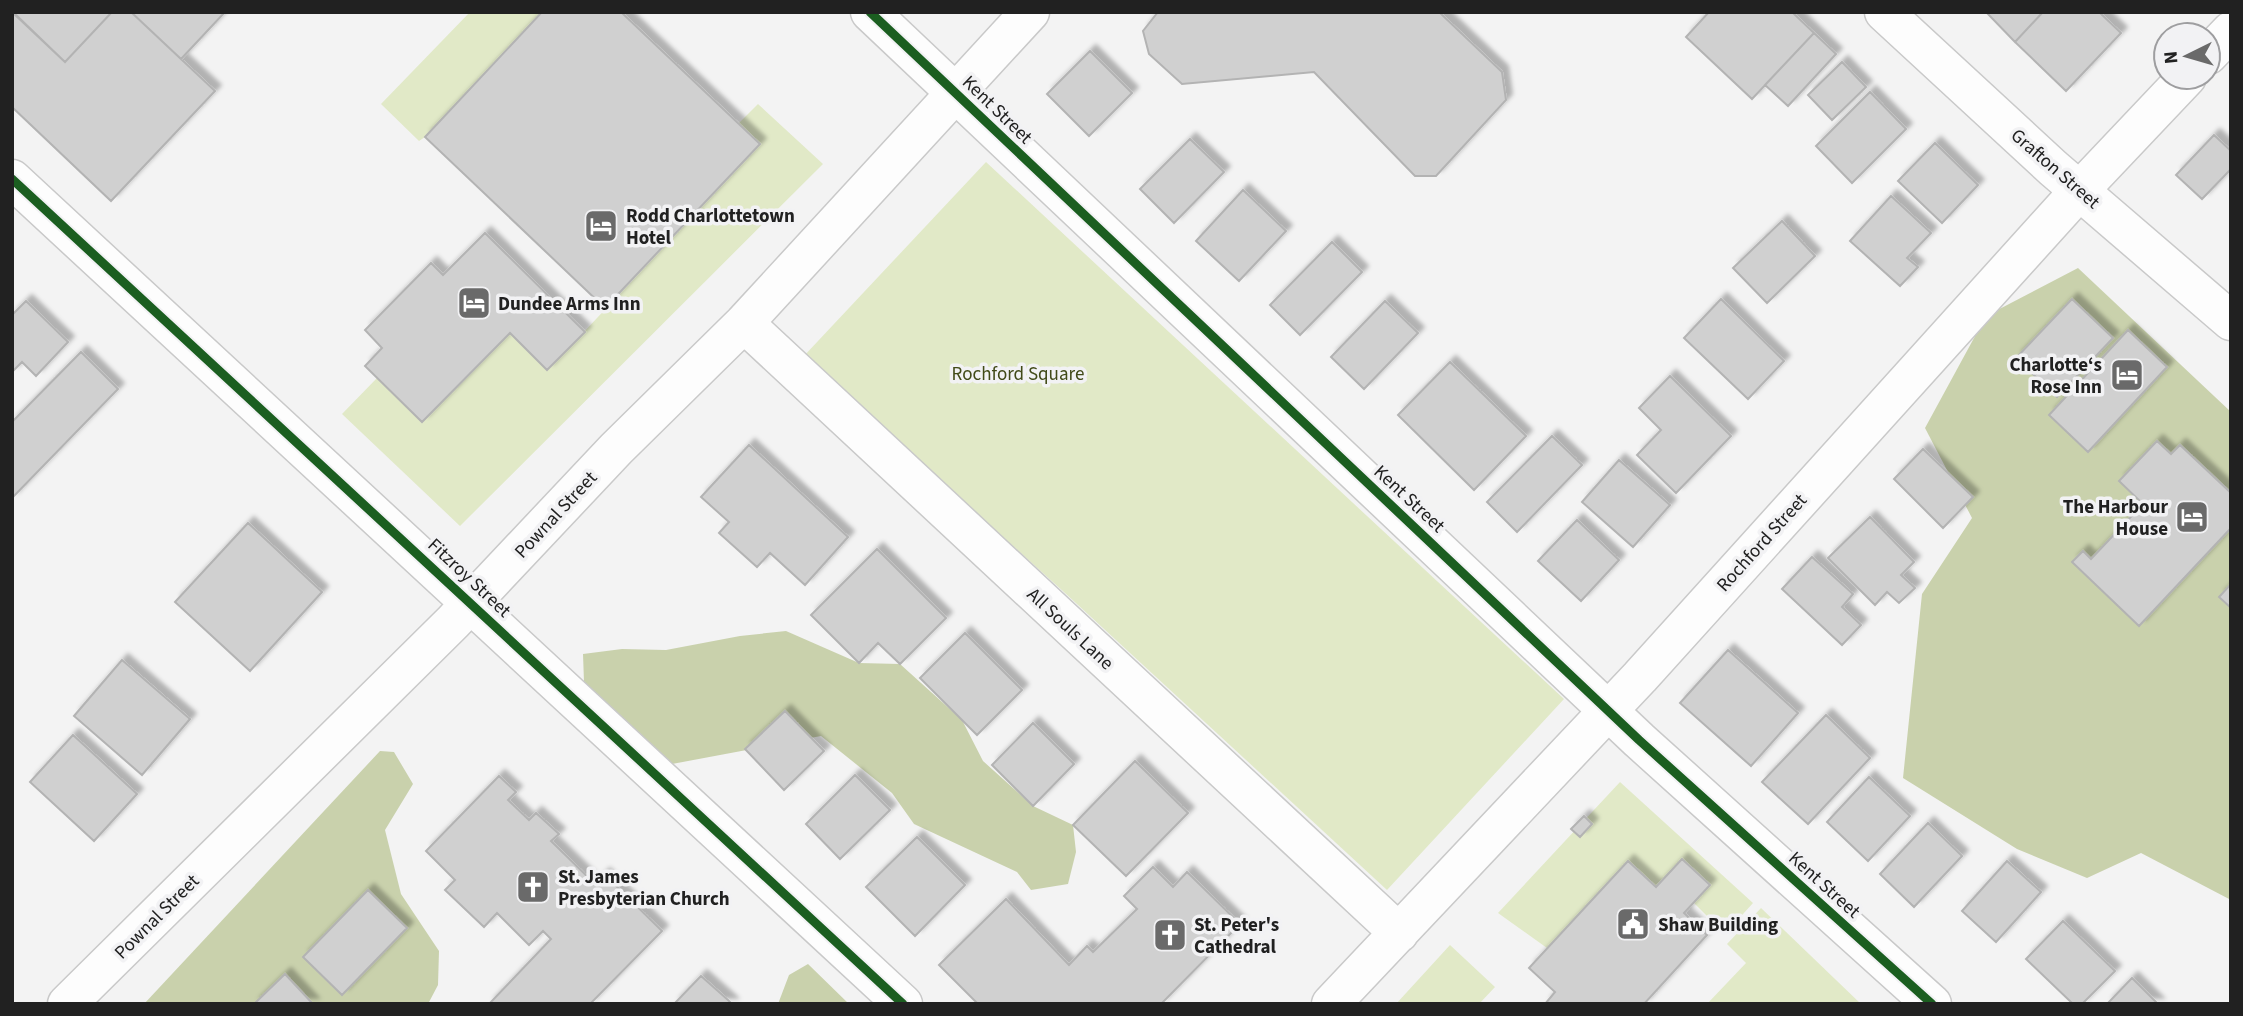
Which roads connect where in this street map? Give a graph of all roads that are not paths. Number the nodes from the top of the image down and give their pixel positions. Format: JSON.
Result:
{"nodes":[{"id":1,"x":870,"y":12,"type":"edge"},
{"id":2,"x":1030,"y":12,"type":"edge"},
{"id":3,"x":1884,"y":12,"type":"edge"},
{"id":4,"x":2174,"y":91,"type":"edge"},
{"id":5,"x":956,"y":94,"type":"junction"},
{"id":6,"x":12,"y":179,"type":"edge"},
{"id":7,"x":2080,"y":190,"type":"junction"},
{"id":8,"x":2231,"y":321,"type":"edge"},
{"id":9,"x":744,"y":323,"type":"junction"},
{"id":10,"x":471,"y":603,"type":"junction"},
{"id":11,"x":1607,"y":709,"type":"junction"},
{"id":12,"x":1399,"y":933,"type":"junction"},
{"id":13,"x":67,"y":1004,"type":"edge"},
{"id":14,"x":902,"y":1004,"type":"edge"},
{"id":15,"x":1331,"y":1004,"type":"edge"},
{"id":16,"x":1932,"y":1004,"type":"edge"}],
"edges":[{"from":1,"to":5,"type":"street","name":"Kent Street"},
{"from":2,"to":5,"type":"street","name":"Pownal Street"},
{"from":3,"to":7,"type":"street","name":"Grafton Street"},
{"from":4,"to":7,"type":"street","name":"Rochford Street"},
{"from":5,"to":9,"type":"street","name":"Pownal Street"},
{"from":5,"to":11,"type":"street","name":"Kent Street"},
{"from":6,"to":10,"type":"street","name":"Fitzroy Street"},
{"from":7,"to":8,"type":"street","name":"Grafton Street"},
{"from":7,"to":11,"type":"street","name":"Rochford Street"},
{"from":9,"to":10,"type":"street","name":"Pownal Street"},
{"from":9,"to":12,"type":"street","name":"All Souls Lane"},
{"from":10,"to":13,"type":"street","name":"Pownal Street"},
{"from":10,"to":14,"type":"street","name":"Fitzroy Street"},
{"from":11,"to":12,"type":"street","name":"Rochford Street"},
{"from":11,"to":16,"type":"street","name":"Kent Street"},
{"from":12,"to":15,"type":"street","name":"Rochford Street"}]}
